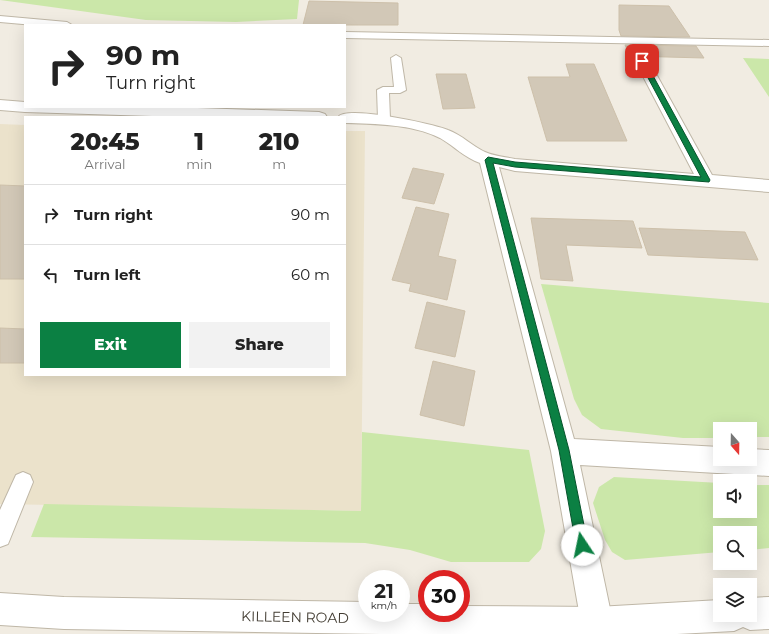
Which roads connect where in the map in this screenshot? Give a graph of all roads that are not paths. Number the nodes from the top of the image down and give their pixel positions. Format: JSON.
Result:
{"nodes":[{"id":1,"x":0,"y":19,"type":"edge"},
{"id":2,"x":56,"y":24,"type":"edge"},
{"id":3,"x":346,"y":35,"type":"edge"},
{"id":4,"x":769,"y":43,"type":"edge"},
{"id":5,"x":396,"y":58,"type":"dead end"},
{"id":6,"x":642,"y":61,"type":"dead end"},
{"id":7,"x":0,"y":105,"type":"edge"},
{"id":8,"x":24,"y":106,"type":"edge"},
{"id":9,"x":62,"y":108,"type":"edge"},
{"id":10,"x":290,"y":116,"type":"edge"},
{"id":11,"x":346,"y":118,"type":"edge"},
{"id":12,"x":384,"y":119,"type":"junction"},
{"id":13,"x":488,"y":160,"type":"junction"},
{"id":14,"x":706,"y":180,"type":"junction"},
{"id":15,"x":769,"y":186,"type":"edge"},
{"id":16,"x":564,"y":450,"type":"junction"},
{"id":17,"x":769,"y":463,"type":"edge"},
{"id":18,"x":23,"y":482,"type":"dead end"},
{"id":19,"x":0,"y":536,"type":"edge"},
{"id":20,"x":0,"y":609,"type":"edge"},
{"id":21,"x":769,"y":613,"type":"edge"},
{"id":22,"x":757,"y":614,"type":"edge"},
{"id":23,"x":713,"y":616,"type":"edge"},
{"id":24,"x":597,"y":623,"type":"junction"},
{"id":25,"x":408,"y":627,"type":"edge"}],
"edges":[{"from":1,"to":2,"type":"lane"},
{"from":3,"to":4,"type":"lane"},
{"from":5,"to":12,"type":"lane"},
{"from":6,"to":14,"type":"street"},
{"from":7,"to":8,"type":"street"},
{"from":9,"to":10,"type":"street"},
{"from":11,"to":12,"type":"street"},
{"from":12,"to":13,"type":"street"},
{"from":13,"to":14,"type":"street"},
{"from":13,"to":16,"type":"street"},
{"from":14,"to":15,"type":"street"},
{"from":16,"to":17,"type":"street"},
{"from":16,"to":24,"type":"street"},
{"from":18,"to":19,"type":"lane"},
{"from":20,"to":25,"type":"street","name":"KILLEEN ROAD"},
{"from":21,"to":22,"type":"street"},
{"from":23,"to":24,"type":"street","name":"KILLEEN ROAD"},
{"from":24,"to":25,"type":"street","name":"KILLEEN ROAD"}]}
